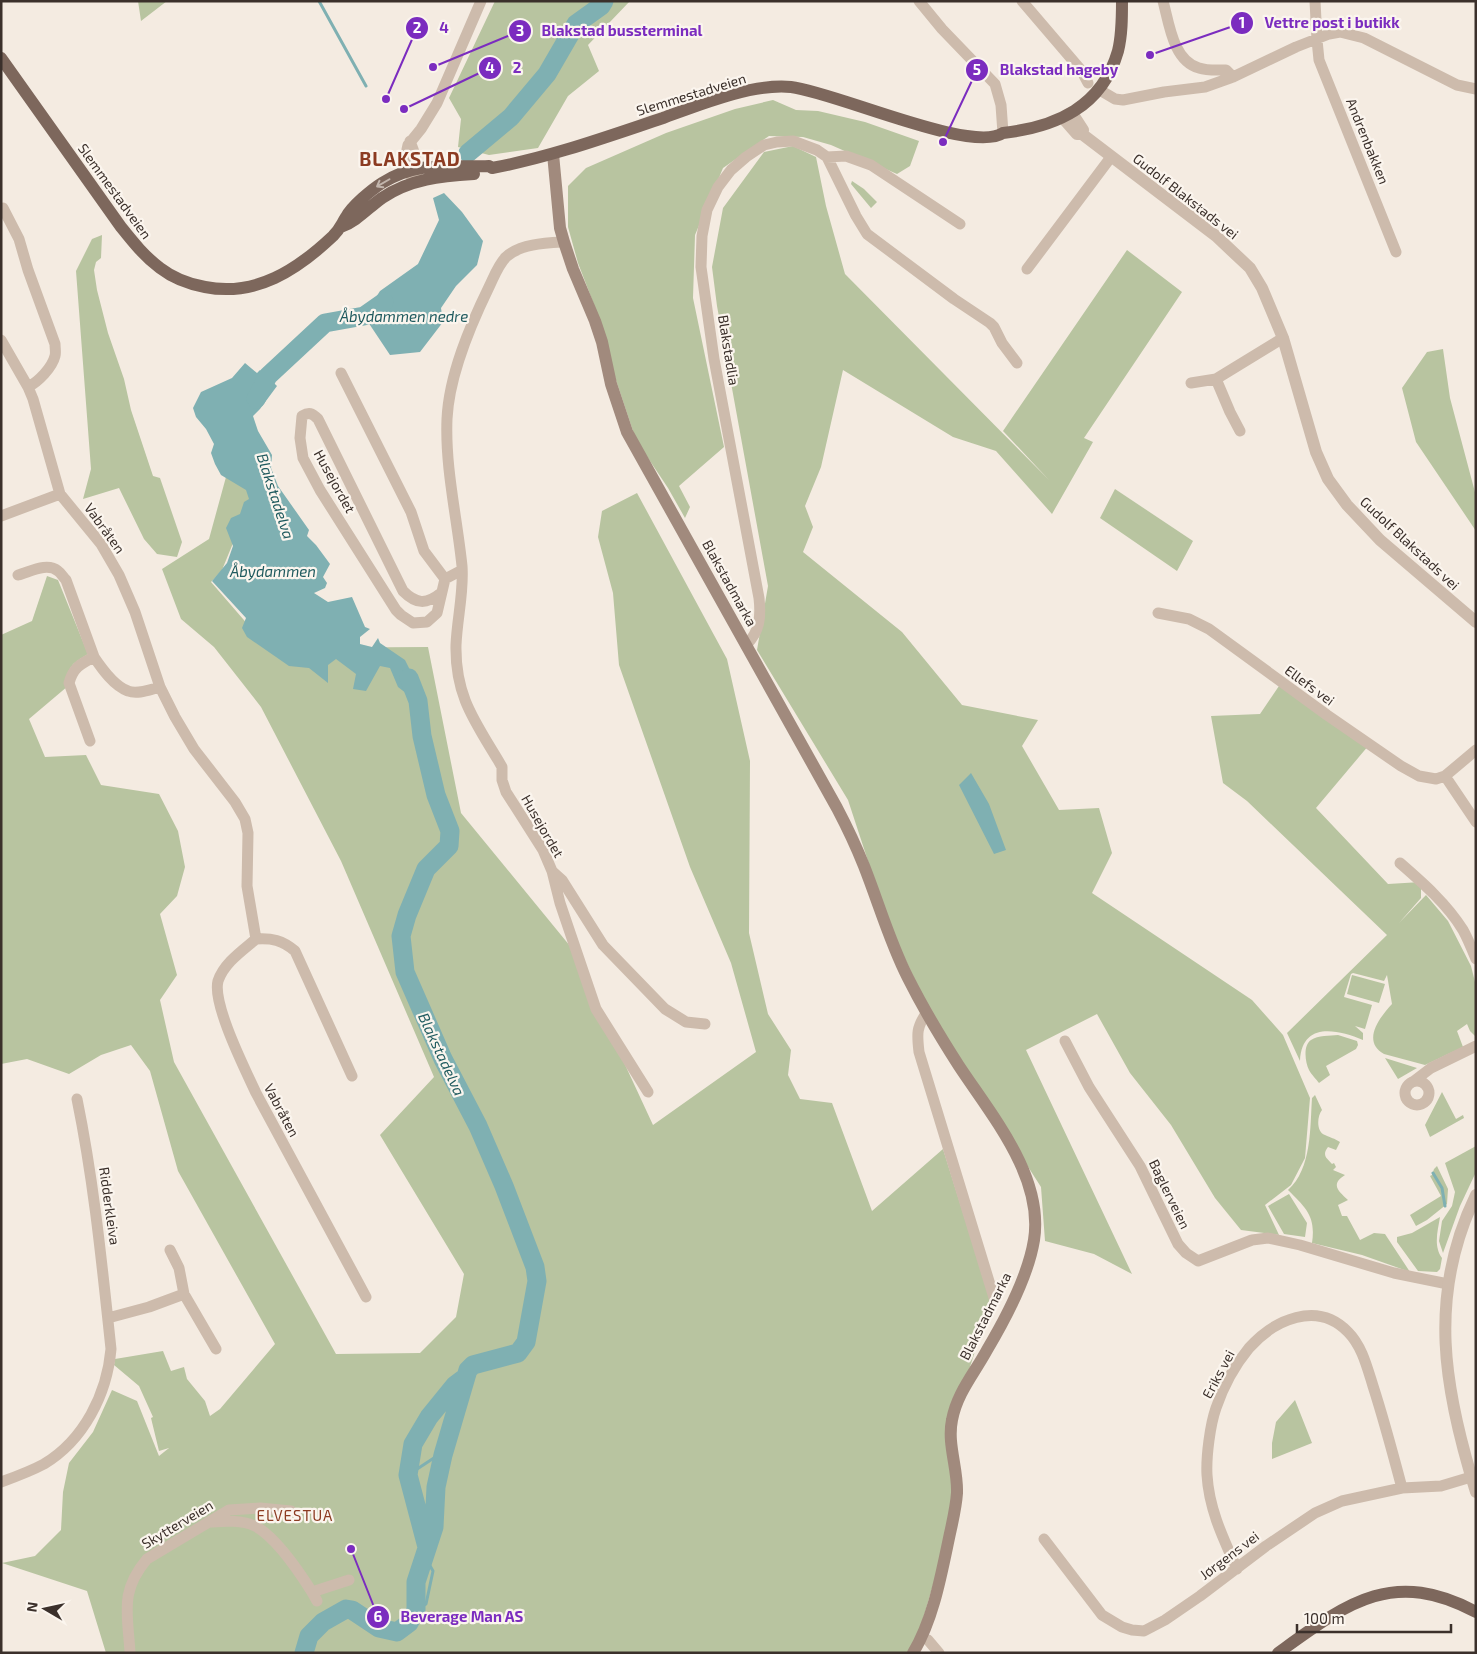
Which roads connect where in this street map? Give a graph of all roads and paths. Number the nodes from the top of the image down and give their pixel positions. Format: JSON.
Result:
{"nodes":[{"id":1,"x":481,"y":1,"type":"edge"},
{"id":2,"x":919,"y":1,"type":"edge"},
{"id":3,"x":1022,"y":1,"type":"edge"},
{"id":4,"x":1122,"y":1,"type":"edge"},
{"id":5,"x":1163,"y":1,"type":"edge"},
{"id":6,"x":1315,"y":1,"type":"edge"},
{"id":7,"x":1317,"y":40,"type":"junction"},
{"id":8,"x":1,"y":58,"type":"edge"},
{"id":9,"x":1233,"y":77,"type":"junction"},
{"id":10,"x":1093,"y":86,"type":"junction"},
{"id":11,"x":1476,"y":89,"type":"edge"},
{"id":12,"x":1068,"y":115,"type":"junction"},
{"id":13,"x":1003,"y":133,"type":"junction"},
{"id":14,"x":553,"y":154,"type":"junction"},
{"id":15,"x":827,"y":157,"type":"junction"},
{"id":16,"x":1111,"y":157,"type":"junction"},
{"id":17,"x":414,"y":174,"type":"junction"},
{"id":18,"x":3,"y":208,"type":"dead end"},
{"id":19,"x":960,"y":224,"type":"dead end"},
{"id":20,"x":564,"y":242,"type":"junction"},
{"id":21,"x":1396,"y":252,"type":"dead end"},
{"id":22,"x":1027,"y":269,"type":"dead end"},
{"id":23,"x":1283,"y":338,"type":"junction"},
{"id":24,"x":1,"y":340,"type":"edge"},
{"id":25,"x":1017,"y":362,"type":"dead end"},
{"id":26,"x":341,"y":373,"type":"dead end"},
{"id":27,"x":1216,"y":379,"type":"junction"},
{"id":28,"x":1191,"y":383,"type":"dead end"},
{"id":29,"x":28,"y":387,"type":"junction"},
{"id":30,"x":1240,"y":431,"type":"dead end"},
{"id":31,"x":60,"y":494,"type":"junction"},
{"id":32,"x":1,"y":516,"type":"edge"},
{"id":33,"x":462,"y":570,"type":"junction"},
{"id":34,"x":18,"y":575,"type":"dead end"},
{"id":35,"x":445,"y":579,"type":"junction"},
{"id":36,"x":441,"y":593,"type":"junction"},
{"id":37,"x":1158,"y":613,"type":"dead end"},
{"id":38,"x":1476,"y":622,"type":"edge"},
{"id":39,"x":746,"y":644,"type":"junction"},
{"id":40,"x":94,"y":657,"type":"junction"},
{"id":41,"x":160,"y":687,"type":"junction"},
{"id":42,"x":90,"y":741,"type":"dead end"},
{"id":43,"x":1476,"y":750,"type":"edge"},
{"id":44,"x":1445,"y":776,"type":"junction"},
{"id":45,"x":1476,"y":822,"type":"edge"},
{"id":46,"x":1400,"y":863,"type":"dead end"},
{"id":47,"x":552,"y":871,"type":"junction"},
{"id":48,"x":256,"y":939,"type":"junction"},
{"id":49,"x":1476,"y":958,"type":"edge"},
{"id":50,"x":927,"y":1012,"type":"junction"},
{"id":51,"x":705,"y":1024,"type":"dead end"},
{"id":52,"x":1065,"y":1041,"type":"dead end"},
{"id":53,"x":1476,"y":1046,"type":"edge"},
{"id":54,"x":352,"y":1076,"type":"dead end"},
{"id":55,"x":1414,"y":1081,"type":"dead end"},
{"id":56,"x":648,"y":1092,"type":"dead end"},
{"id":57,"x":77,"y":1099,"type":"dead end"},
{"id":58,"x":1476,"y":1195,"type":"edge"},
{"id":59,"x":170,"y":1250,"type":"dead end"},
{"id":60,"x":1448,"y":1284,"type":"junction"},
{"id":61,"x":184,"y":1294,"type":"junction"},
{"id":62,"x":366,"y":1296,"type":"dead end"},
{"id":63,"x":995,"y":1301,"type":"dead end"},
{"id":64,"x":108,"y":1318,"type":"junction"},
{"id":65,"x":216,"y":1350,"type":"dead end"},
{"id":66,"x":1473,"y":1475,"type":"edge"},
{"id":67,"x":1,"y":1482,"type":"edge"},
{"id":68,"x":1402,"y":1488,"type":"junction"},
{"id":69,"x":1476,"y":1492,"type":"edge"},
{"id":70,"x":291,"y":1511,"type":"dead end"},
{"id":71,"x":208,"y":1522,"type":"junction"},
{"id":72,"x":1044,"y":1539,"type":"dead end"},
{"id":73,"x":1237,"y":1568,"type":"junction"},
{"id":74,"x":349,"y":1580,"type":"dead end"},
{"id":75,"x":1475,"y":1609,"type":"edge"},
{"id":76,"x":928,"y":1640,"type":"dead end"},
{"id":77,"x":130,"y":1653,"type":"edge"},
{"id":78,"x":913,"y":1653,"type":"edge"},
{"id":79,"x":939,"y":1653,"type":"edge"},
{"id":80,"x":1278,"y":1653,"type":"edge"}],
"edges":[{"from":1,"to":17,"type":"street"},
{"from":2,"to":13,"type":"street"},
{"from":3,"to":10,"type":"street"},
{"from":4,"to":10,"type":"main road","name":"Slemmestadveien"},
{"from":5,"to":9,"type":"street"},
{"from":6,"to":7,"type":"street","name":"Andrenbakken"},
{"from":7,"to":9,"type":"street"},
{"from":7,"to":11,"type":"street"},
{"from":7,"to":21,"type":"street","name":"Andrenbakken"},
{"from":8,"to":17,"type":"main road","name":"Slemmestadveien"},
{"from":9,"to":10,"type":"street"},
{"from":10,"to":12,"type":"main road","name":"Slemmestadveien"},
{"from":12,"to":13,"type":"main road","name":"Slemmestadveien"},
{"from":12,"to":16,"type":"street","name":"Gudolf Blakstads vei"},
{"from":13,"to":14,"type":"main road","name":"Slemmestadveien"},
{"from":14,"to":17,"type":"main road","name":"Slemmestadveien"},
{"from":14,"to":20,"type":"main road","name":"Blakstadmarka"},
{"from":15,"to":19,"type":"street","name":"Blakstadlia"},
{"from":15,"to":25,"type":"street"},
{"from":15,"to":39,"type":"street","name":"Blakstadlia"},
{"from":16,"to":22,"type":"street","name":"Gudolf Blakstads vei"},
{"from":16,"to":23,"type":"street","name":"Gudolf Blakstads vei"},
{"from":18,"to":29,"type":"street"},
{"from":20,"to":33,"type":"street","name":"Husejordet"},
{"from":20,"to":39,"type":"main road","name":"Blakstadmarka"},
{"from":23,"to":27,"type":"street"},
{"from":23,"to":38,"type":"street","name":"Gudolf Blakstads vei"},
{"from":24,"to":29,"type":"street","name":"Vabråten"},
{"from":26,"to":35,"type":"street"},
{"from":27,"to":28,"type":"street"},
{"from":27,"to":30,"type":"street"},
{"from":29,"to":31,"type":"street","name":"Vabråten"},
{"from":31,"to":32,"type":"street"},
{"from":31,"to":41,"type":"street","name":"Vabråten"},
{"from":33,"to":35,"type":"street"},
{"from":33,"to":47,"type":"street","name":"Husejordet"},
{"from":34,"to":40,"type":"street"},
{"from":35,"to":36,"type":"street","name":"Husejordet"},
{"from":36,"to":36,"type":"street","name":"Husejordet"},
{"from":37,"to":44,"type":"street","name":"Ellefs vei"},
{"from":39,"to":50,"type":"main road","name":"Blakstadmarka"},
{"from":40,"to":41,"type":"street"},
{"from":40,"to":42,"type":"street"},
{"from":41,"to":48,"type":"street","name":"Vabråten"},
{"from":43,"to":44,"type":"street"},
{"from":44,"to":45,"type":"street"},
{"from":46,"to":49,"type":"street"},
{"from":47,"to":51,"type":"street","name":"Husejordet"},
{"from":47,"to":56,"type":"street","name":"Husejordet"},
{"from":48,"to":54,"type":"street"},
{"from":48,"to":62,"type":"street","name":"Vabråten"},
{"from":50,"to":63,"type":"street","name":"Blakstadmarka"},
{"from":50,"to":78,"type":"main road","name":"Blakstadmarka"},
{"from":52,"to":60,"type":"street","name":"Baglerveien"},
{"from":53,"to":55,"type":"street"},
{"from":57,"to":64,"type":"street","name":"Ridderkleiva"},
{"from":58,"to":60,"type":"street"},
{"from":59,"to":61,"type":"street"},
{"from":60,"to":66,"type":"street"},
{"from":61,"to":64,"type":"street"},
{"from":61,"to":65,"type":"street"},
{"from":64,"to":67,"type":"street","name":"Ridderkleiva"},
{"from":66,"to":68,"type":"street","name":"Jørgens vei"},
{"from":66,"to":69,"type":"street"},
{"from":68,"to":73,"type":"street","name":"Jørgens vei"},
{"from":68,"to":73,"type":"street","name":"Eriks vei"},
{"from":70,"to":71,"type":"street","name":"Skytterveien"},
{"from":71,"to":74,"type":"street"},
{"from":71,"to":77,"type":"street","name":"Skytterveien"},
{"from":72,"to":73,"type":"street","name":"Jørgens vei"},
{"from":75,"to":80,"type":"main road"},
{"from":76,"to":79,"type":"street"}]}
